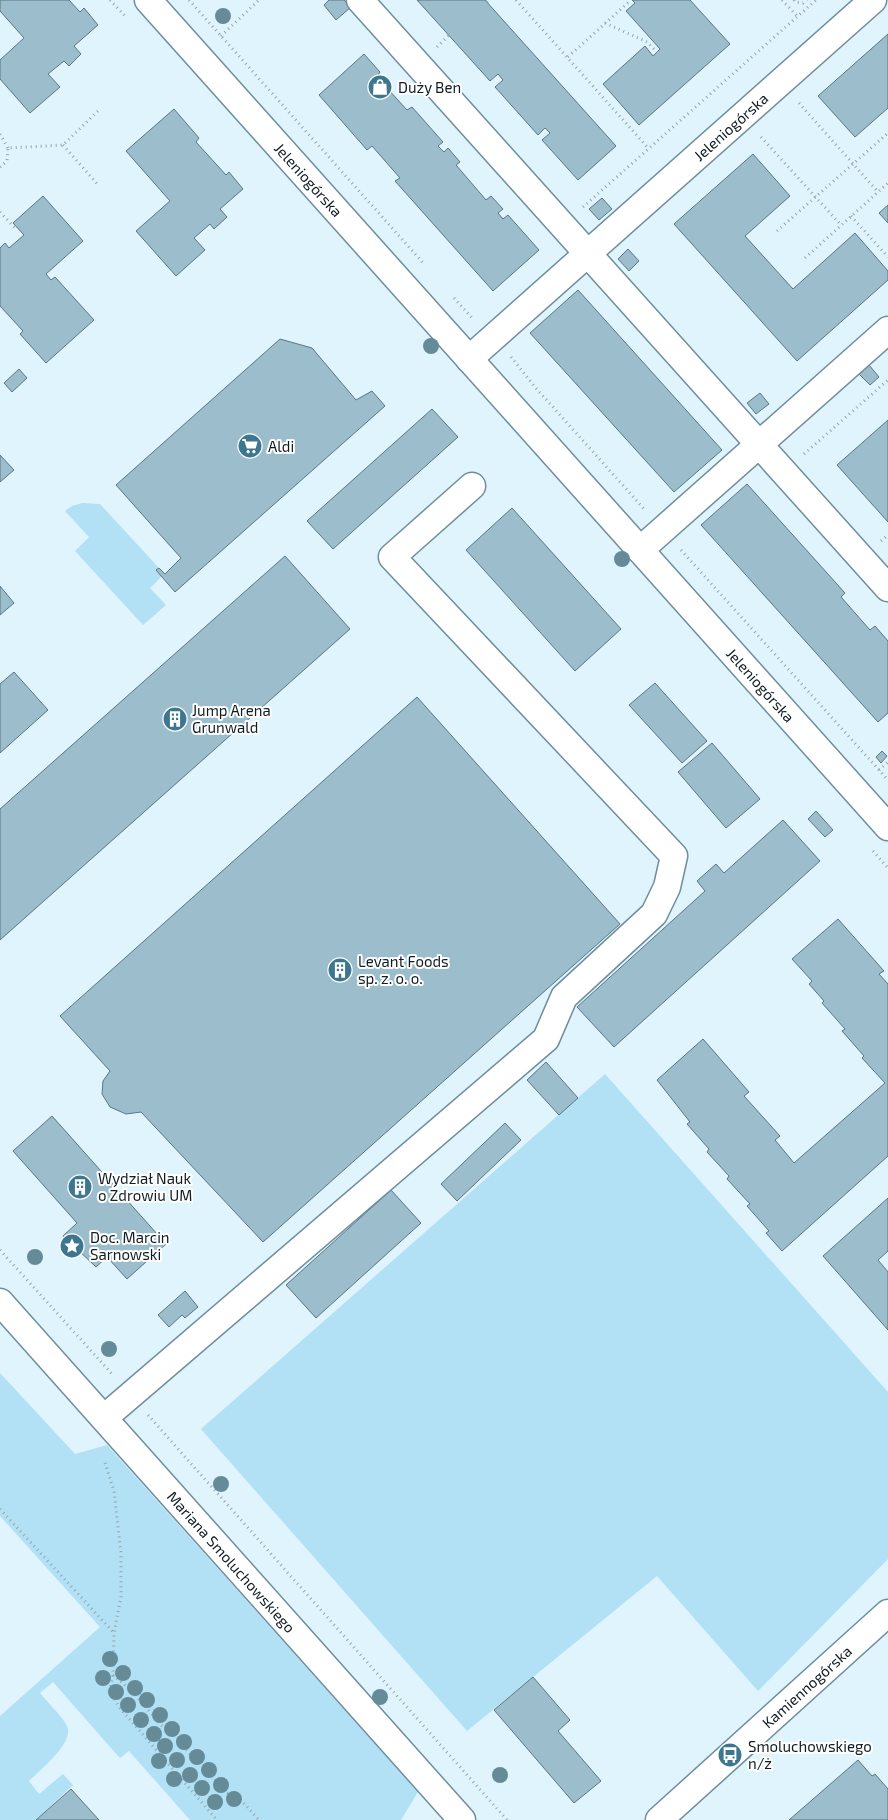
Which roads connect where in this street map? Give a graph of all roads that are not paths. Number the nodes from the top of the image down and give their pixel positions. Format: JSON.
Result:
{"nodes":[{"id":1,"x":148,"y":0,"type":"edge"},
{"id":2,"x":360,"y":0,"type":"edge"},
{"id":3,"x":873,"y":0,"type":"edge"},
{"id":4,"x":588,"y":254,"type":"junction"},
{"id":5,"x":888,"y":330,"type":"edge"},
{"id":6,"x":469,"y":359,"type":"junction"},
{"id":7,"x":760,"y":445,"type":"junction"},
{"id":8,"x":472,"y":486,"type":"dead end"},
{"id":9,"x":640,"y":550,"type":"junction"},
{"id":10,"x":888,"y":588,"type":"edge"},
{"id":11,"x":886,"y":820,"type":"edge"},
{"id":12,"x":0,"y":1302,"type":"edge"},
{"id":13,"x":104,"y":1418,"type":"junction"},
{"id":14,"x":888,"y":1613,"type":"edge"},
{"id":15,"x":462,"y":1820,"type":"edge"},
{"id":16,"x":658,"y":1820,"type":"edge"}],
"edges":[{"from":1,"to":6,"type":"street","name":"Jeleniogórska"},
{"from":2,"to":4,"type":"street"},
{"from":3,"to":4,"type":"street","name":"Jeleniogórska"},
{"from":4,"to":6,"type":"street","name":"Jeleniogórska"},
{"from":4,"to":7,"type":"street"},
{"from":5,"to":7,"type":"street"},
{"from":6,"to":9,"type":"street","name":"Jeleniogórska"},
{"from":7,"to":9,"type":"street"},
{"from":7,"to":10,"type":"street"},
{"from":8,"to":13,"type":"street"},
{"from":9,"to":11,"type":"street","name":"Jeleniogórska"},
{"from":12,"to":13,"type":"street","name":"Mariana Smoluchowskiego"},
{"from":13,"to":15,"type":"street","name":"Mariana Smoluchowskiego"},
{"from":14,"to":16,"type":"street","name":"Kamiennogórska"}]}
